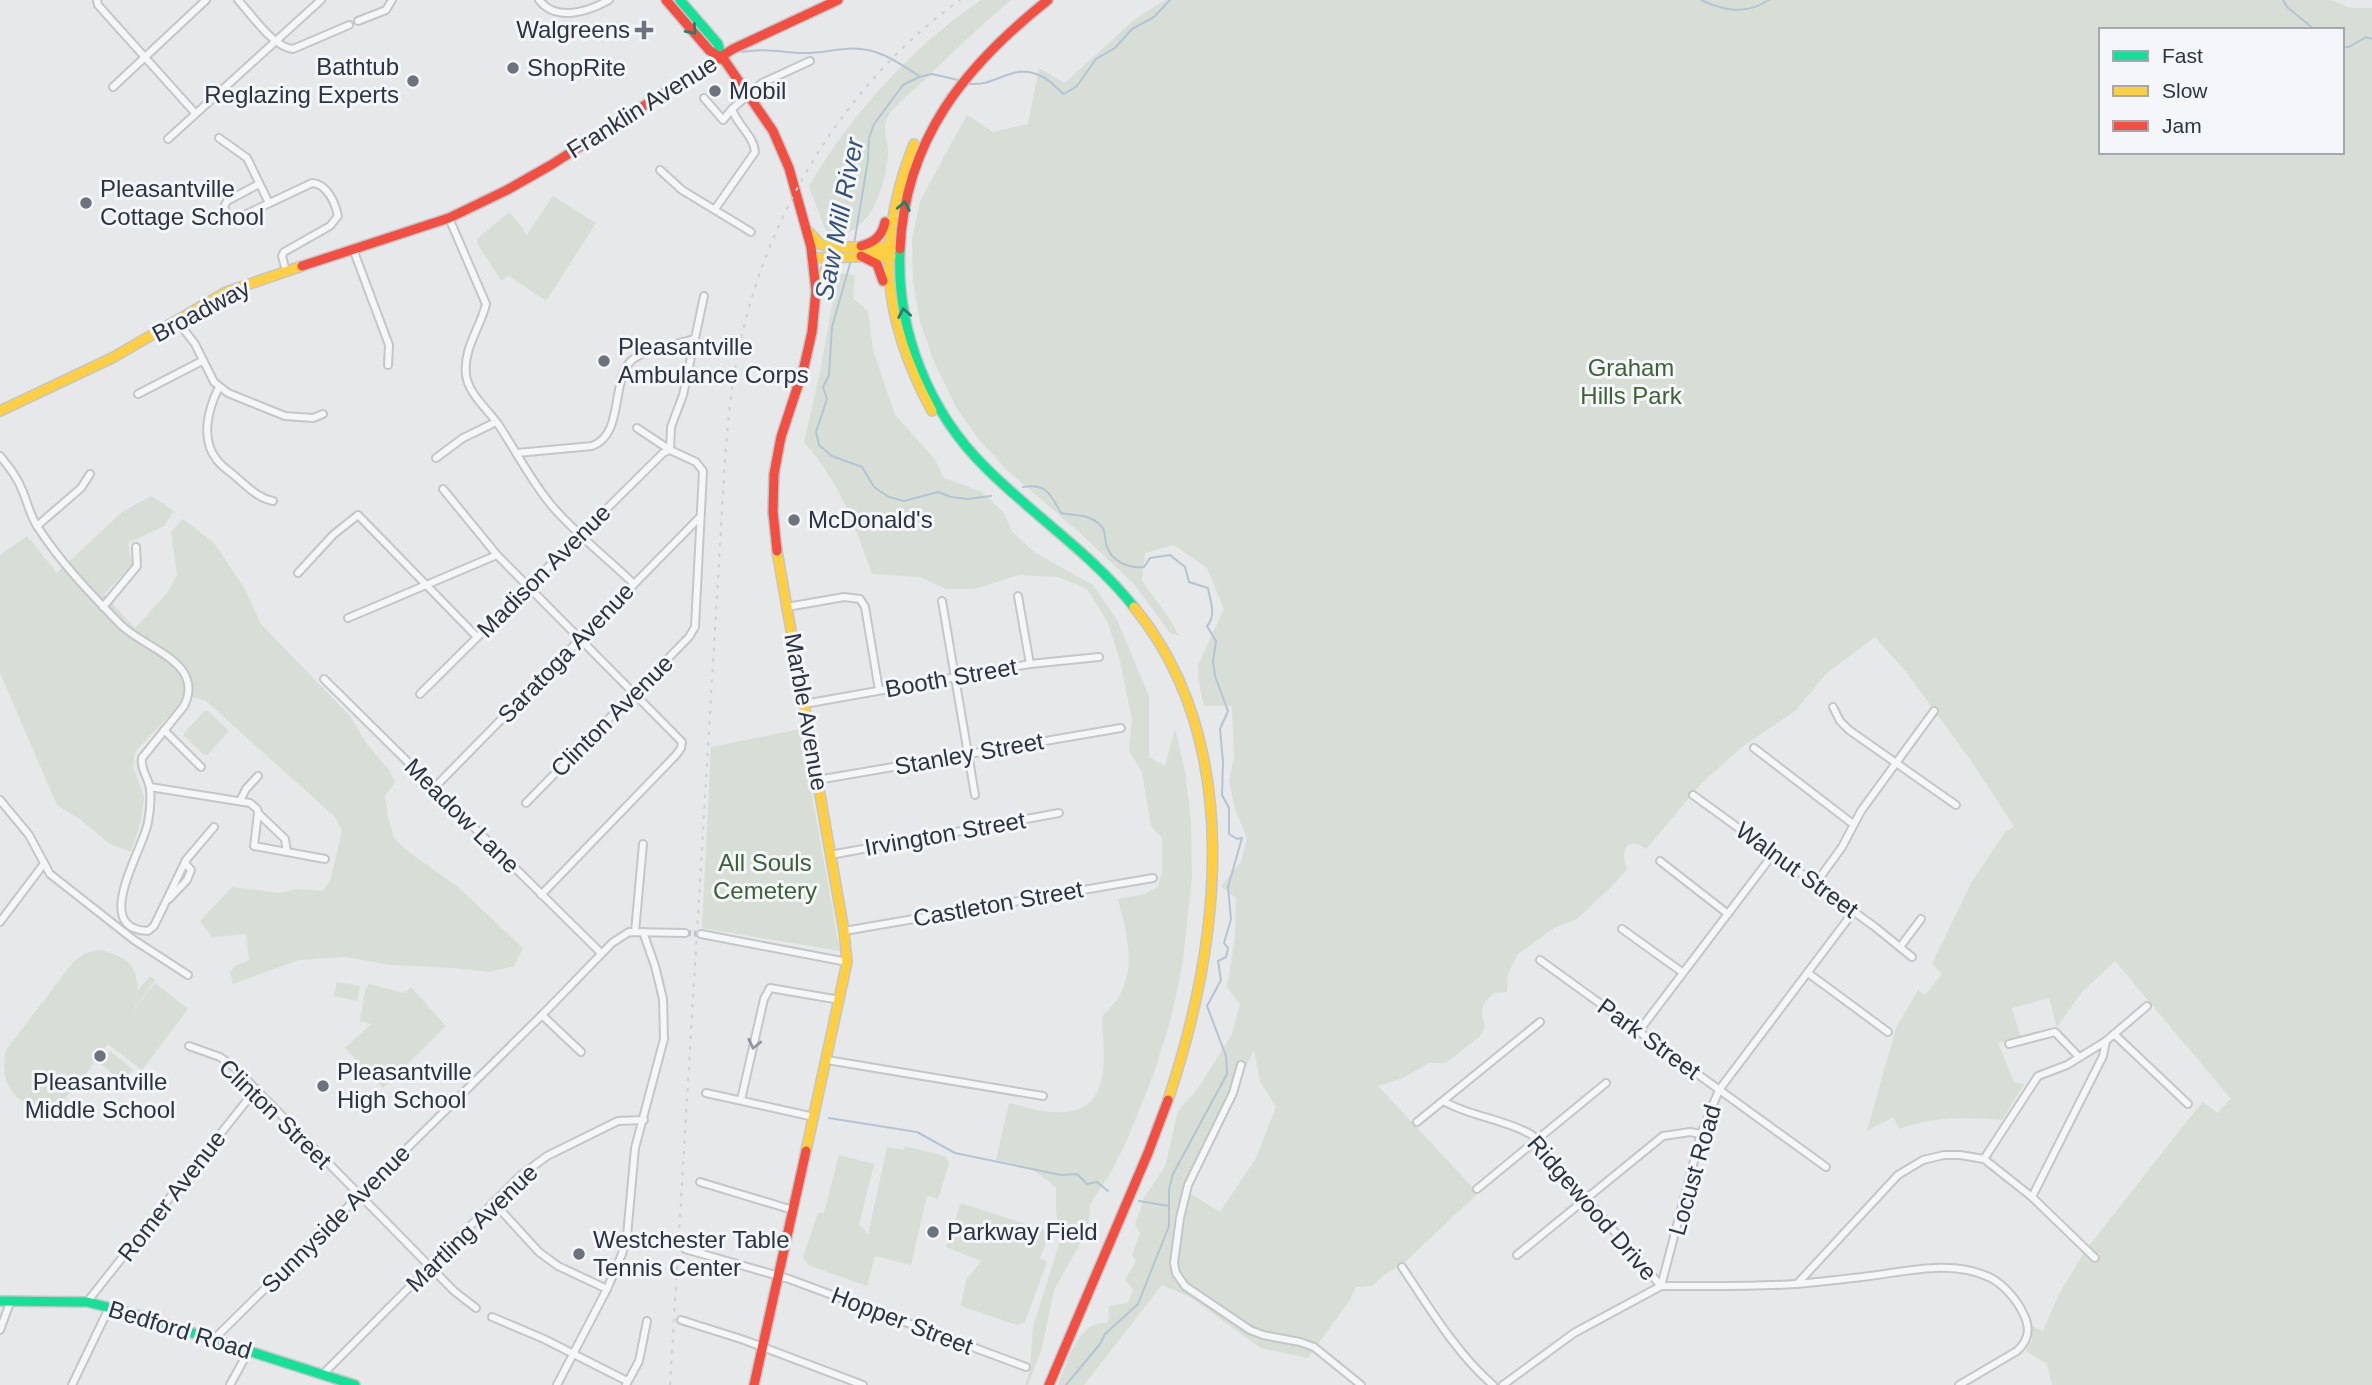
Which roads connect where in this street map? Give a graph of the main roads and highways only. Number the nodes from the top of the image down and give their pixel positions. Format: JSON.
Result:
{"nodes":[{"id":1,"x":666,"y":0,"type":"edge"},
{"id":2,"x":680,"y":0,"type":"edge"},
{"id":3,"x":838,"y":0,"type":"edge"},
{"id":4,"x":1035,"y":0,"type":"edge"},
{"id":5,"x":1048,"y":0,"type":"edge"},
{"id":6,"x":721,"y":56,"type":"junction"},
{"id":7,"x":965,"y":71,"type":"junction"},
{"id":8,"x":952,"y":88,"type":"junction"},
{"id":9,"x":902,"y":174,"type":"junction"},
{"id":10,"x":449,"y":218,"type":"joint"},
{"id":11,"x":807,"y":230,"type":"junction"},
{"id":12,"x":861,"y":251,"type":"junction"},
{"id":13,"x":888,"y":251,"type":"junction"},
{"id":14,"x":899,"y":251,"type":"junction"},
{"id":15,"x":843,"y":252,"type":"junction"},
{"id":16,"x":813,"y":258,"type":"junction"},
{"id":17,"x":816,"y":299,"type":"junction"},
{"id":18,"x":903,"y":352,"type":"junction"},
{"id":19,"x":0,"y":411,"type":"edge"},
{"id":20,"x":0,"y":1301,"type":"edge"},
{"id":21,"x":355,"y":1385,"type":"edge"},
{"id":22,"x":754,"y":1385,"type":"edge"},
{"id":23,"x":1040,"y":1385,"type":"edge"},
{"id":24,"x":1049,"y":1385,"type":"edge"}],
"edges":[{"from":1,"to":6,"type":"main road","one_way":true},
{"from":2,"to":6,"type":"main road"},
{"from":3,"to":6,"type":"main road","name":"Franklin Avenue"},
{"from":4,"to":7,"type":"main road"},
{"from":5,"to":7,"type":"main road"},
{"from":6,"to":10,"type":"main road","name":"Franklin Avenue"},
{"from":6,"to":11,"type":"main road","name":"Marble Avenue"},
{"from":7,"to":8,"type":"main road"},
{"from":8,"to":9,"type":"main road"},
{"from":14,"to":8,"type":"main road","one_way":true},
{"from":9,"to":12,"type":"main road"},
{"from":9,"to":13,"type":"main road"},
{"from":10,"to":19,"type":"main road","name":"Broadway"},
{"from":11,"to":15,"type":"main road"},
{"from":11,"to":16,"type":"main road","name":"Marble Avenue"},
{"from":12,"to":13,"type":"main road"},
{"from":12,"to":15,"type":"main road"},
{"from":12,"to":18,"type":"main road"},
{"from":13,"to":14,"type":"main road"},
{"from":13,"to":18,"type":"main road"},
{"from":24,"to":14,"type":"main road","one_way":true},
{"from":15,"to":16,"type":"main road"},
{"from":15,"to":17,"type":"main road"},
{"from":16,"to":17,"type":"main road","name":"Marble Avenue"},
{"from":17,"to":22,"type":"main road","name":"Marble Avenue"},
{"from":18,"to":23,"type":"main road"},
{"from":20,"to":21,"type":"main road","name":"Bedford Road"}]}
